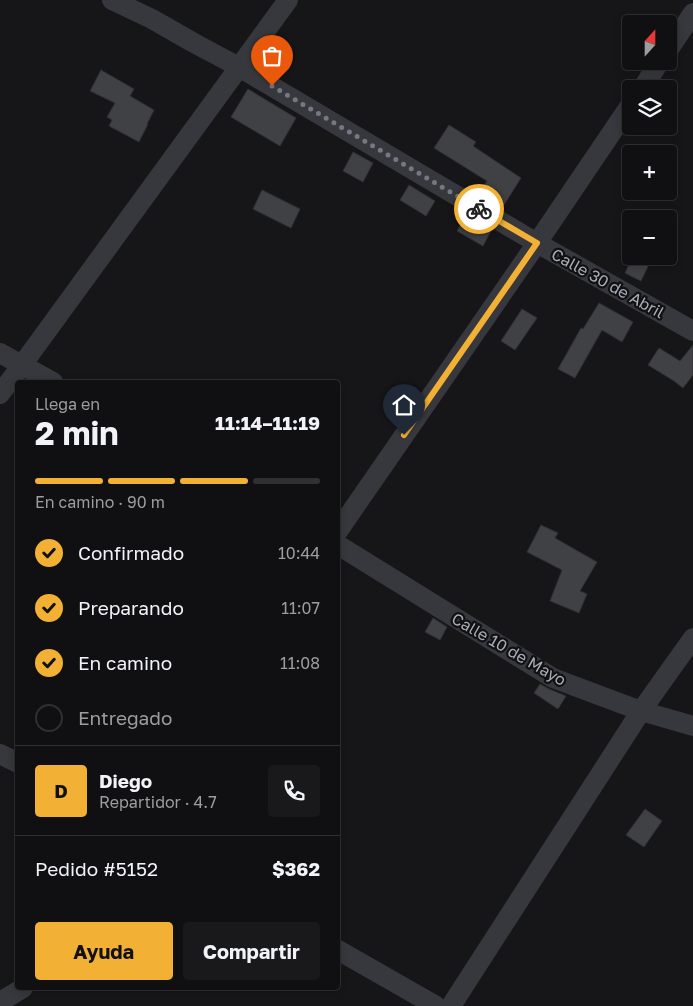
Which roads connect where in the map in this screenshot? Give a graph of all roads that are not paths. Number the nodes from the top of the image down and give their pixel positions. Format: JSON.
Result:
{"nodes":[{"id":1,"x":112,"y":0,"type":"edge"},
{"id":2,"x":288,"y":0,"type":"edge"},
{"id":3,"x":693,"y":13,"type":"edge"},
{"id":4,"x":678,"y":36,"type":"edge"},
{"id":5,"x":239,"y":67,"type":"junction"},
{"id":6,"x":622,"y":117,"type":"edge"},
{"id":7,"x":537,"y":243,"type":"junction"},
{"id":8,"x":693,"y":331,"type":"edge"},
{"id":9,"x":0,"y":353,"type":"edge"},
{"id":10,"x":22,"y":365,"type":"junction"},
{"id":11,"x":49,"y":380,"type":"edge"},
{"id":12,"x":0,"y":394,"type":"edge"},
{"id":13,"x":340,"y":528,"type":"edge"},
{"id":14,"x":340,"y":547,"type":"edge"},
{"id":15,"x":693,"y":638,"type":"edge"},
{"id":16,"x":642,"y":711,"type":"junction"},
{"id":17,"x":693,"y":726,"type":"edge"},
{"id":18,"x":0,"y":754,"type":"edge"},
{"id":19,"x":15,"y":762,"type":"edge"},
{"id":20,"x":340,"y":951,"type":"edge"},
{"id":21,"x":20,"y":990,"type":"edge"},
{"id":22,"x":0,"y":1002,"type":"edge"},
{"id":23,"x":436,"y":1006,"type":"edge"},
{"id":24,"x":451,"y":1006,"type":"edge"}],
"edges":[{"from":1,"to":5,"type":"street","name":"Calle 30 de Abril"},
{"from":2,"to":5,"type":"street"},
{"from":3,"to":4,"type":"street"},
{"from":5,"to":7,"type":"street","name":"Calle 30 de Abril"},
{"from":5,"to":10,"type":"street"},
{"from":6,"to":7,"type":"street"},
{"from":7,"to":8,"type":"street","name":"Calle 30 de Abril"},
{"from":7,"to":13,"type":"street"},
{"from":9,"to":10,"type":"street"},
{"from":10,"to":11,"type":"street"},
{"from":10,"to":12,"type":"street"},
{"from":14,"to":16,"type":"street","name":"Calle 10 de Mayo"},
{"from":15,"to":16,"type":"street"},
{"from":16,"to":17,"type":"street","name":"Calle 10 de Mayo"},
{"from":16,"to":24,"type":"street"},
{"from":18,"to":19,"type":"street"},
{"from":20,"to":23,"type":"street"},
{"from":21,"to":22,"type":"street"}]}
